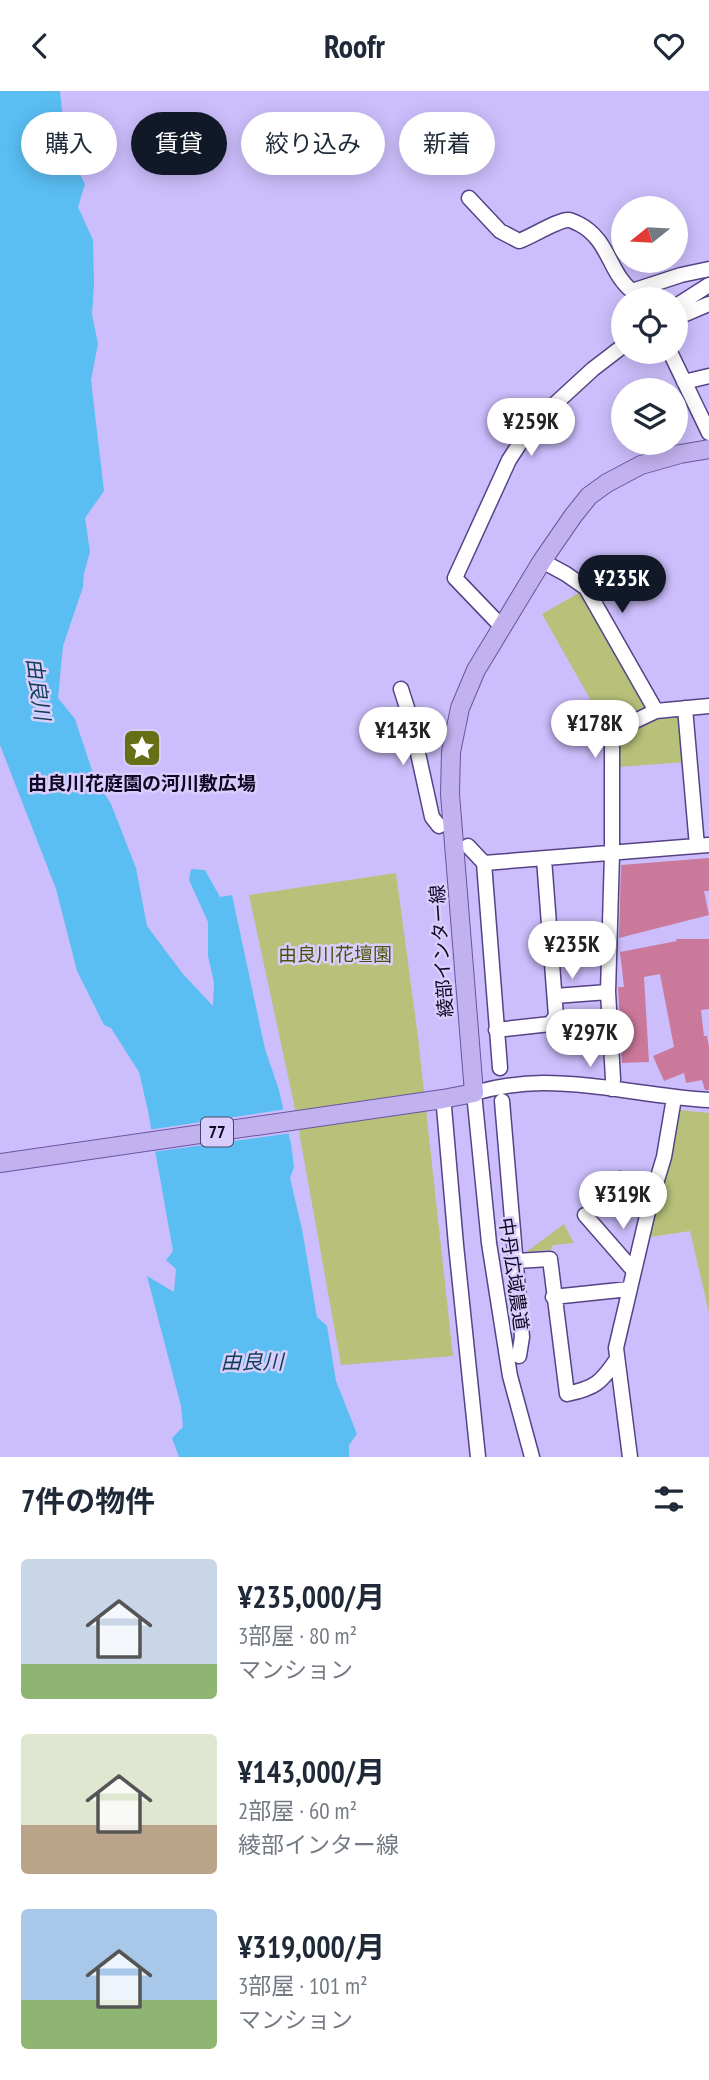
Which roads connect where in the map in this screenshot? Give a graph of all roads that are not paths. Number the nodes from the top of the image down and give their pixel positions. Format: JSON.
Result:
{"nodes":[{"id":1,"x":469,"y":198,"type":"dead end"},
{"id":2,"x":709,"y":269,"type":"edge"},
{"id":3,"x":709,"y":285,"type":"edge"},
{"id":4,"x":688,"y":298,"type":"edge"},
{"id":5,"x":709,"y":304,"type":"edge"},
{"id":6,"x":688,"y":314,"type":"edge"},
{"id":7,"x":611,"y":355,"type":"edge"},
{"id":8,"x":709,"y":376,"type":"edge"},
{"id":9,"x":688,"y":381,"type":"edge"},
{"id":10,"x":688,"y":390,"type":"edge"},
{"id":11,"x":709,"y":433,"type":"edge"},
{"id":12,"x":709,"y":449,"type":"edge"},
{"id":13,"x":542,"y":561,"type":"junction"},
{"id":14,"x":502,"y":627,"type":"junction"},
{"id":15,"x":401,"y":689,"type":"dead end"},
{"id":16,"x":709,"y":706,"type":"edge"},
{"id":17,"x":685,"y":708,"type":"junction"},
{"id":18,"x":656,"y":711,"type":"junction"},
{"id":19,"x":439,"y":826,"type":"dead end"},
{"id":20,"x":703,"y":845,"type":"edge"},
{"id":21,"x":468,"y":846,"type":"dead end"},
{"id":22,"x":612,"y":854,"type":"junction"},
{"id":23,"x":544,"y":859,"type":"junction"},
{"id":24,"x":484,"y":863,"type":"junction"},
{"id":25,"x":608,"y":992,"type":"junction"},
{"id":26,"x":555,"y":996,"type":"junction"},
{"id":27,"x":496,"y":1030,"type":"junction"},
{"id":28,"x":500,"y":1068,"type":"dead end"},
{"id":29,"x":612,"y":1089,"type":"junction"},
{"id":30,"x":474,"y":1093,"type":"junction"},
{"id":31,"x":674,"y":1098,"type":"junction"},
{"id":32,"x":709,"y":1100,"type":"edge"},
{"id":33,"x":502,"y":1101,"type":"dead end"},
{"id":34,"x":439,"y":1104,"type":"junction"},
{"id":35,"x":0,"y":1163,"type":"edge"},
{"id":36,"x":620,"y":1179,"type":"dead end"},
{"id":37,"x":649,"y":1207,"type":"junction"},
{"id":38,"x":585,"y":1215,"type":"dead end"},
{"id":39,"x":516,"y":1261,"type":"junction"},
{"id":40,"x":634,"y":1271,"type":"junction"},
{"id":41,"x":629,"y":1289,"type":"junction"},
{"id":42,"x":553,"y":1297,"type":"junction"},
{"id":43,"x":519,"y":1356,"type":"dead end"},
{"id":44,"x":617,"y":1359,"type":"junction"},
{"id":45,"x":478,"y":1457,"type":"edge"},
{"id":46,"x":532,"y":1457,"type":"edge"},
{"id":47,"x":630,"y":1457,"type":"edge"}],
"edges":[{"from":1,"to":2,"type":"street"},
{"from":3,"to":4,"type":"street"},
{"from":5,"to":6,"type":"street"},
{"from":7,"to":14,"type":"street"},
{"from":8,"to":9,"type":"street"},
{"from":10,"to":11,"type":"street"},
{"from":12,"to":13,"type":"main road","name":"綾部インター線"},
{"from":13,"to":14,"type":"main road","name":"綾部インター線"},
{"from":13,"to":18,"type":"street"},
{"from":14,"to":30,"type":"main road","name":"綾部インター線"},
{"from":15,"to":19,"type":"street"},
{"from":16,"to":17,"type":"street"},
{"from":17,"to":18,"type":"street"},
{"from":17,"to":20,"type":"street"},
{"from":18,"to":22,"type":"street"},
{"from":20,"to":22,"type":"street"},
{"from":21,"to":24,"type":"street"},
{"from":22,"to":23,"type":"street"},
{"from":22,"to":25,"type":"street"},
{"from":23,"to":24,"type":"street"},
{"from":23,"to":26,"type":"street"},
{"from":24,"to":27,"type":"street"},
{"from":25,"to":26,"type":"street"},
{"from":25,"to":29,"type":"street"},
{"from":26,"to":27,"type":"street"},
{"from":27,"to":28,"type":"street"},
{"from":29,"to":30,"type":"street"},
{"from":29,"to":31,"type":"street"},
{"from":30,"to":34,"type":"main road","number":"77"},
{"from":30,"to":46,"type":"street","name":"中丹広域農道"},
{"from":31,"to":32,"type":"street"},
{"from":31,"to":37,"type":"street"},
{"from":33,"to":39,"type":"street"},
{"from":34,"to":35,"type":"main road","number":"77"},
{"from":34,"to":45,"type":"street"},
{"from":36,"to":37,"type":"street"},
{"from":37,"to":40,"type":"street"},
{"from":38,"to":40,"type":"street"},
{"from":39,"to":42,"type":"street"},
{"from":39,"to":43,"type":"street"},
{"from":40,"to":41,"type":"street"},
{"from":41,"to":42,"type":"street"},
{"from":41,"to":44,"type":"street"},
{"from":42,"to":44,"type":"street"},
{"from":44,"to":47,"type":"street"}]}
